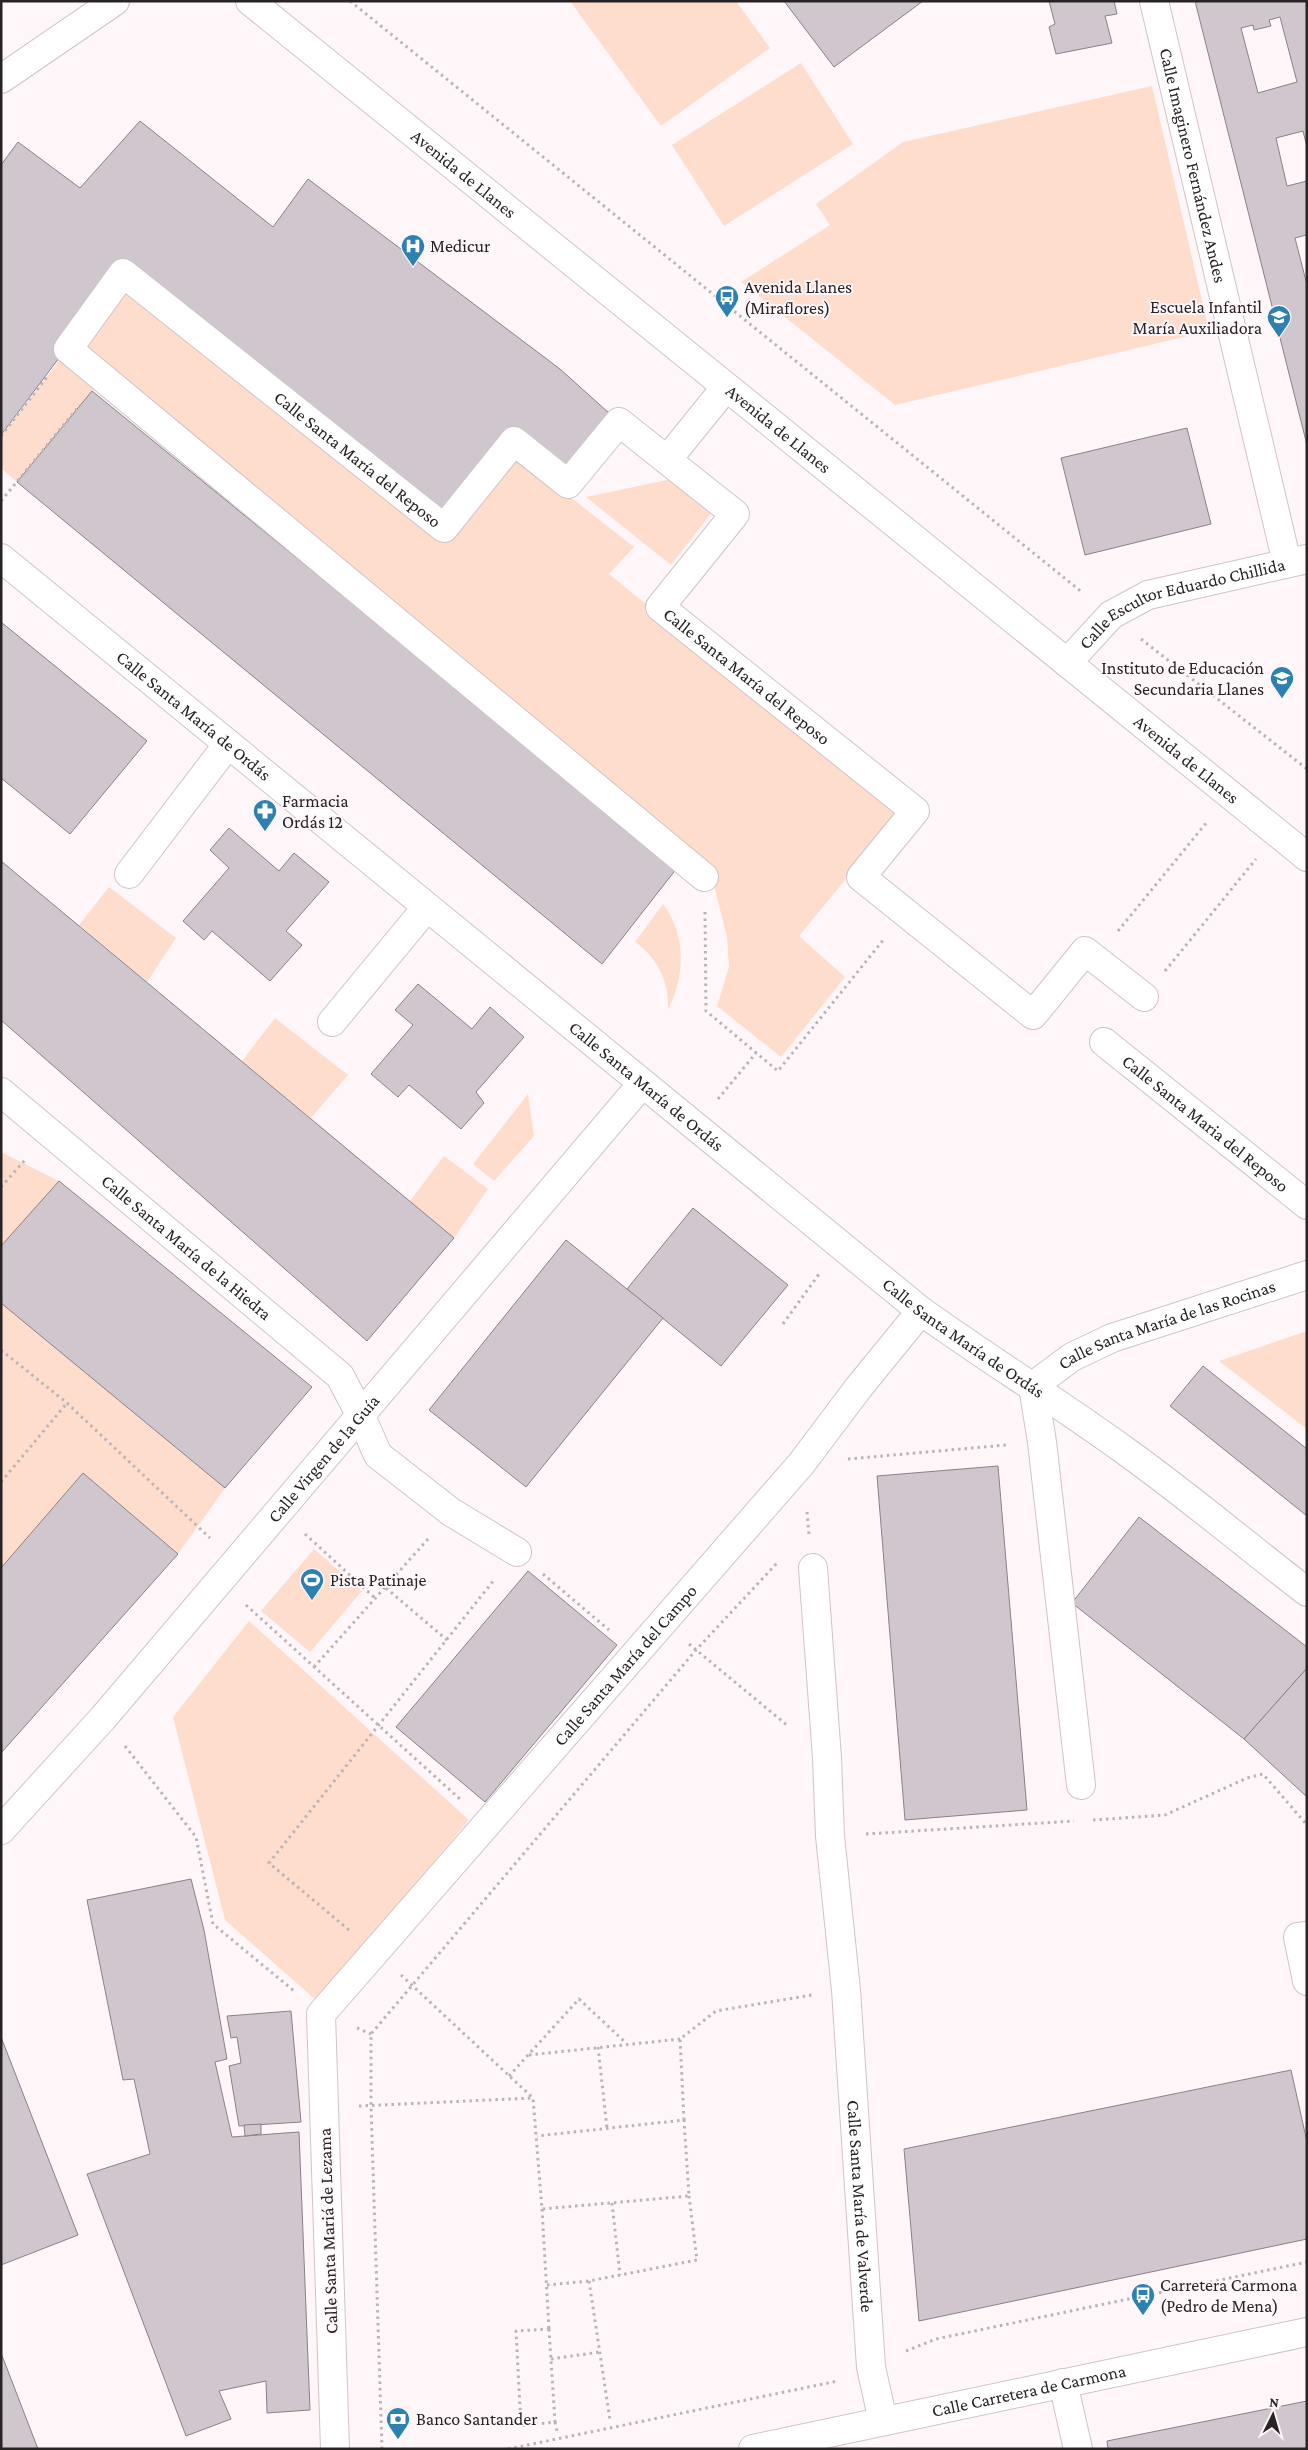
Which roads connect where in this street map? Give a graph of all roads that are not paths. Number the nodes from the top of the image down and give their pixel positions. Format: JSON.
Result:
{"nodes":[{"id":1,"x":115,"y":1,"type":"edge"},
{"id":2,"x":250,"y":1,"type":"edge"},
{"id":3,"x":1154,"y":1,"type":"edge"},
{"id":4,"x":1,"y":79,"type":"edge"},
{"id":5,"x":726,"y":387,"type":"junction"},
{"id":6,"x":667,"y":460,"type":"junction"},
{"id":7,"x":1,"y":558,"type":"edge"},
{"id":8,"x":1297,"y":561,"type":"edge"},
{"id":9,"x":1067,"y":663,"type":"junction"},
{"id":10,"x":228,"y":744,"type":"junction"},
{"id":11,"x":1307,"y":858,"type":"edge"},
{"id":12,"x":129,"y":874,"type":"dead end"},
{"id":13,"x":704,"y":877,"type":"road end"},
{"id":14,"x":427,"y":907,"type":"junction"},
{"id":15,"x":1144,"y":997,"type":"road end"},
{"id":16,"x":332,"y":1022,"type":"dead end"},
{"id":17,"x":1104,"y":1042,"type":"dead end"},
{"id":18,"x":642,"y":1084,"type":"junction"},
{"id":19,"x":1,"y":1092,"type":"edge"},
{"id":20,"x":1307,"y":1205,"type":"edge"},
{"id":21,"x":1307,"y":1275,"type":"edge"},
{"id":22,"x":921,"y":1311,"type":"junction"},
{"id":23,"x":1033,"y":1386,"type":"junction"},
{"id":24,"x":360,"y":1414,"type":"junction"},
{"id":25,"x":517,"y":1552,"type":"road end"},
{"id":26,"x":813,"y":1568,"type":"road end"},
{"id":27,"x":1307,"y":1592,"type":"edge"},
{"id":28,"x":1081,"y":1785,"type":"dead end"},
{"id":29,"x":1,"y":1830,"type":"edge"},
{"id":30,"x":1307,"y":1936,"type":"edge"},
{"id":31,"x":1307,"y":1981,"type":"edge"},
{"id":32,"x":321,"y":2014,"type":"joint"},
{"id":33,"x":1307,"y":2332,"type":"edge"},
{"id":34,"x":1064,"y":2383,"type":"junction"},
{"id":35,"x":883,"y":2421,"type":"junction"},
{"id":36,"x":334,"y":2449,"type":"edge"},
{"id":37,"x":753,"y":2449,"type":"edge"},
{"id":38,"x":1078,"y":2449,"type":"edge"}],
"edges":[{"from":1,"to":4,"type":"street"},
{"from":2,"to":5,"type":"street","name":"Avenida de Llanes"},
{"from":3,"to":8,"type":"street","name":"Calle Imaginero Fernández Andes"},
{"from":5,"to":6,"type":"street"},
{"from":5,"to":9,"type":"street","name":"Avenida de Llanes"},
{"from":6,"to":13,"type":"street","name":"Calle Santa María del Reposo"},
{"from":6,"to":15,"type":"street","name":"Calle Santa María del Reposo"},
{"from":7,"to":10,"type":"street","name":"Calle Santa María de Ordás"},
{"from":8,"to":9,"type":"street","name":"Calle Escultor Eduardo Chillida"},
{"from":9,"to":11,"type":"street","name":"Avenida de Llanes"},
{"from":10,"to":12,"type":"street"},
{"from":10,"to":14,"type":"street","name":"Calle Santa María de Ordás"},
{"from":14,"to":16,"type":"street"},
{"from":14,"to":18,"type":"street","name":"Calle Santa María de Ordás"},
{"from":17,"to":20,"type":"street","name":"Calle Santa Maria del Reposo"},
{"from":18,"to":22,"type":"street","name":"Calle Santa María de Ordás"},
{"from":18,"to":24,"type":"street","name":"Calle Virgen de la Guía"},
{"from":19,"to":24,"type":"street","name":"Calle Santa María de la Hiedra"},
{"from":21,"to":23,"type":"street","name":"Calle Santa María de las Rocinas"},
{"from":22,"to":23,"type":"street","name":"Calle Santa María de Ordás"},
{"from":22,"to":32,"type":"street","name":"Calle Santa María del Campo"},
{"from":23,"to":27,"type":"street","name":"Calle Santa María de Ordás"},
{"from":23,"to":28,"type":"street"},
{"from":24,"to":25,"type":"street"},
{"from":24,"to":29,"type":"street","name":"Calle Virgen de la Guía"},
{"from":26,"to":35,"type":"street","name":"Calle Santa María de Valverde"},
{"from":30,"to":31,"type":"street"},
{"from":32,"to":36,"type":"street","name":"Calle Santa Mariá de Lezama"},
{"from":33,"to":34,"type":"street","name":"Calle Carretera de Carmona"},
{"from":34,"to":35,"type":"street","name":"Calle Carretera de Carmona"},
{"from":34,"to":38,"type":"street"},
{"from":35,"to":37,"type":"street","name":"Calle Carretera de Carmona"}]}
